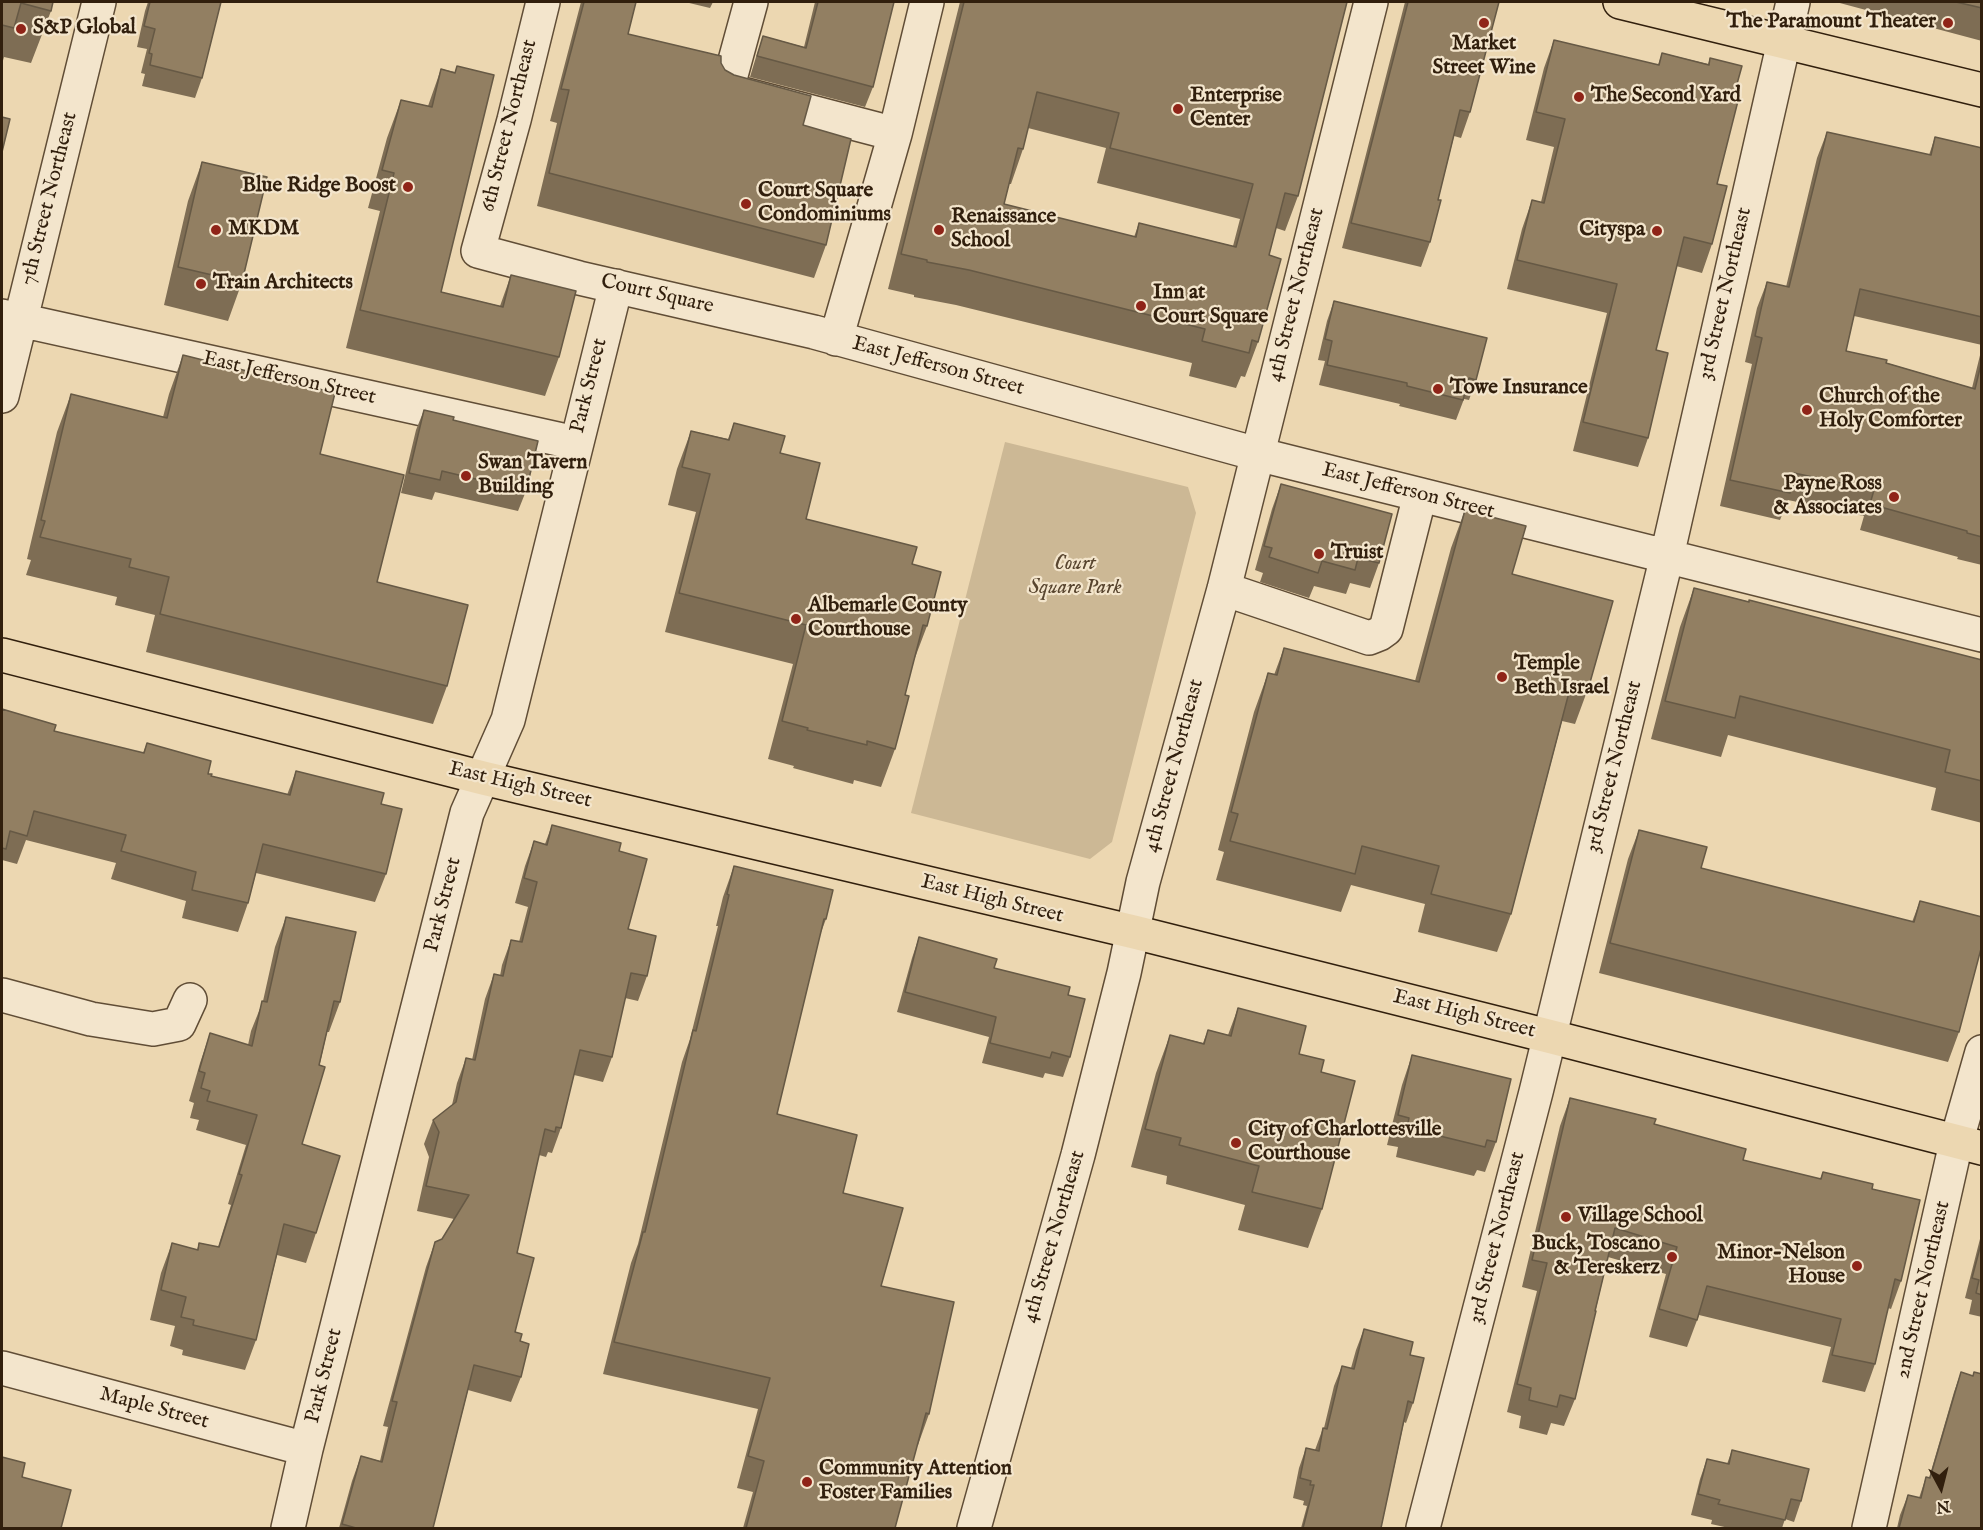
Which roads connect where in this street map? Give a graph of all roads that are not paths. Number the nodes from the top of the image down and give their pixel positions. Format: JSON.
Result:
{"nodes":[{"id":1,"x":99,"y":2,"type":"edge"},
{"id":2,"x":543,"y":2,"type":"edge"},
{"id":3,"x":751,"y":2,"type":"edge"},
{"id":4,"x":927,"y":2,"type":"edge"},
{"id":5,"x":1371,"y":2,"type":"edge"},
{"id":6,"x":1620,"y":2,"type":"edge"},
{"id":7,"x":1793,"y":2,"type":"edge"},
{"id":8,"x":1784,"y":41,"type":"junction"},
{"id":9,"x":1982,"y":90,"type":"edge"},
{"id":10,"x":895,"y":134,"type":"junction"},
{"id":11,"x":478,"y":251,"type":"joint"},
{"id":12,"x":615,"y":286,"type":"junction"},
{"id":13,"x":11,"y":318,"type":"edge"},
{"id":14,"x":836,"y":339,"type":"junction"},
{"id":15,"x":2,"y":396,"type":"edge"},
{"id":16,"x":576,"y":443,"type":"junction"},
{"id":17,"x":1257,"y":454,"type":"junction"},
{"id":18,"x":1420,"y":495,"type":"junction"},
{"id":19,"x":1667,"y":556,"type":"junction"},
{"id":20,"x":1224,"y":589,"type":"junction"},
{"id":21,"x":1982,"y":635,"type":"edge"},
{"id":22,"x":2,"y":655,"type":"edge"},
{"id":23,"x":483,"y":778,"type":"junction"},
{"id":24,"x":1134,"y":932,"type":"junction"},
{"id":25,"x":2,"y":994,"type":"edge"},
{"id":26,"x":190,"y":1000,"type":"dead end"},
{"id":27,"x":1548,"y":1036,"type":"junction"},
{"id":28,"x":1982,"y":1052,"type":"edge"},
{"id":29,"x":1969,"y":1145,"type":"edge"},
{"id":30,"x":2,"y":1368,"type":"edge"},
{"id":31,"x":306,"y":1449,"type":"junction"},
{"id":32,"x":288,"y":1528,"type":"edge"},
{"id":33,"x":974,"y":1528,"type":"edge"},
{"id":34,"x":1423,"y":1528,"type":"edge"},
{"id":35,"x":1869,"y":1528,"type":"edge"}],
"edges":[{"from":1,"to":13,"type":"street","name":"7th Street Northeast"},
{"from":2,"to":11,"type":"street","name":"6th Street Northeast"},
{"from":3,"to":10,"type":"street"},
{"from":4,"to":10,"type":"street"},
{"from":5,"to":17,"type":"street","name":"4th Street Northeast"},
{"from":6,"to":8,"type":"main road"},
{"from":7,"to":8,"type":"street","name":"3rd Street Northeast"},
{"from":8,"to":9,"type":"main road"},
{"from":8,"to":19,"type":"street","name":"3rd Street Northeast"},
{"from":10,"to":14,"type":"street"},
{"from":11,"to":12,"type":"street","name":"Court Square"},
{"from":12,"to":14,"type":"street","name":"Court Square"},
{"from":12,"to":16,"type":"street","name":"Park Street"},
{"from":13,"to":15,"type":"street","name":"7th Street Northeast"},
{"from":13,"to":16,"type":"street","name":"East Jefferson Street"},
{"from":14,"to":17,"type":"street","name":"East Jefferson Street"},
{"from":16,"to":23,"type":"street","name":"Park Street"},
{"from":17,"to":18,"type":"street","name":"East Jefferson Street"},
{"from":17,"to":20,"type":"street","name":"4th Street Northeast"},
{"from":18,"to":19,"type":"street","name":"East Jefferson Street"},
{"from":18,"to":20,"type":"street"},
{"from":19,"to":21,"type":"street","name":"East Jefferson Street"},
{"from":19,"to":27,"type":"street","name":"3rd Street Northeast"},
{"from":20,"to":24,"type":"street","name":"4th Street Northeast"},
{"from":22,"to":23,"type":"main road","name":"East High Street"},
{"from":23,"to":24,"type":"main road","name":"East High Street"},
{"from":23,"to":31,"type":"street","name":"Park Street"},
{"from":24,"to":27,"type":"main road","name":"East High Street"},
{"from":24,"to":33,"type":"street","name":"4th Street Northeast"},
{"from":25,"to":26,"type":"street"},
{"from":27,"to":29,"type":"main road","name":"East High Street"},
{"from":27,"to":34,"type":"street","name":"3rd Street Northeast"},
{"from":28,"to":29,"type":"street","name":"2nd Street Northeast"},
{"from":29,"to":35,"type":"street","name":"2nd Street Northeast"},
{"from":30,"to":31,"type":"street","name":"Maple Street"},
{"from":31,"to":32,"type":"street","name":"Park Street"}]}
